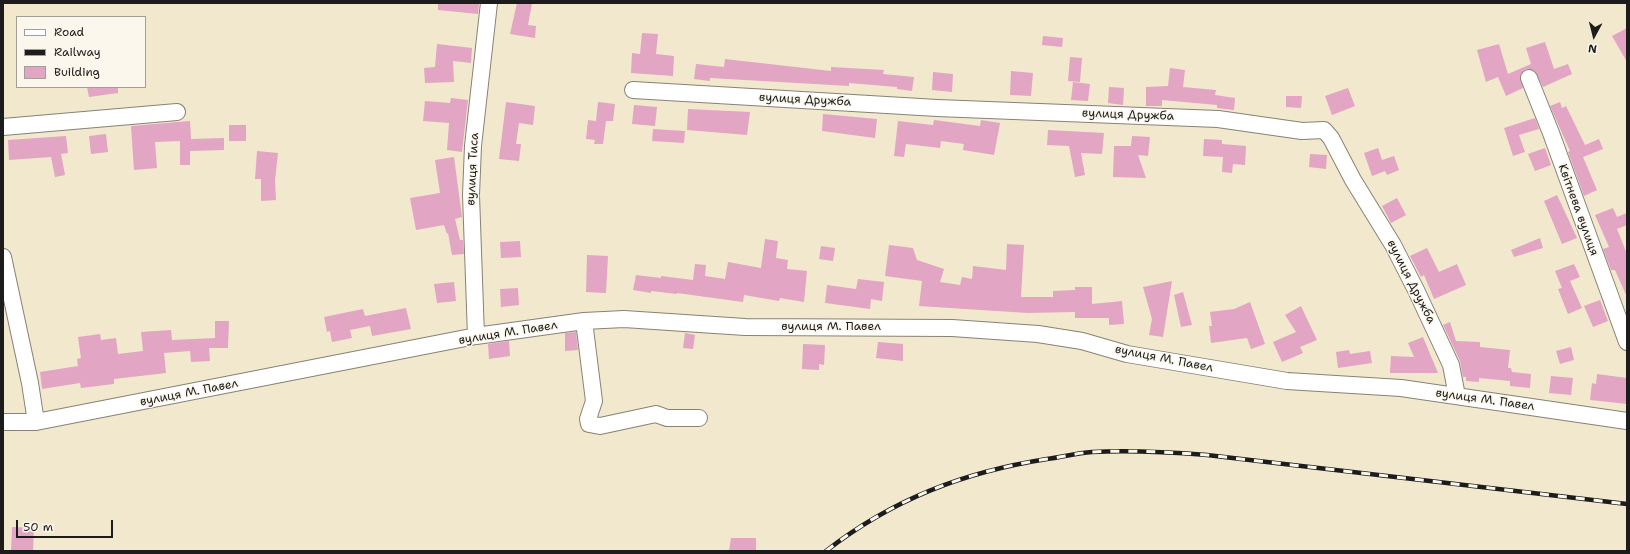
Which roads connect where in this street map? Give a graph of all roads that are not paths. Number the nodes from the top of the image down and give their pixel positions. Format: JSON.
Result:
{"nodes":[{"id":1,"x":489,"y":3,"type":"edge"},
{"id":2,"x":1528,"y":78,"type":"dead end"},
{"id":3,"x":633,"y":90,"type":"dead end"},
{"id":4,"x":177,"y":112,"type":"dead end"},
{"id":5,"x":3,"y":127,"type":"edge"},
{"id":6,"x":3,"y":257,"type":"edge"},
{"id":7,"x":584,"y":321,"type":"junction"},
{"id":8,"x":476,"y":336,"type":"junction"},
{"id":9,"x":1627,"y":342,"type":"edge"},
{"id":10,"x":1457,"y":396,"type":"junction"},
{"id":11,"x":699,"y":418,"type":"dead end"},
{"id":12,"x":1627,"y":421,"type":"edge"},
{"id":13,"x":3,"y":422,"type":"edge"},
{"id":14,"x":36,"y":422,"type":"junction"}],
"edges":[{"from":1,"to":8,"type":"street","name":"вулиця Тиса"},
{"from":2,"to":9,"type":"street","name":"Квітнева вулиця"},
{"from":3,"to":10,"type":"street","name":"вулиця Дружба"},
{"from":4,"to":5,"type":"street"},
{"from":6,"to":14,"type":"street"},
{"from":7,"to":8,"type":"street","name":"вулиця М. Павел"},
{"from":7,"to":10,"type":"street","name":"вулиця М. Павел"},
{"from":7,"to":11,"type":"street"},
{"from":8,"to":14,"type":"street","name":"вулиця М. Павел"},
{"from":10,"to":12,"type":"street","name":"вулиця М. Павел"},
{"from":13,"to":14,"type":"street","name":"вулиця М. Павел"}]}
